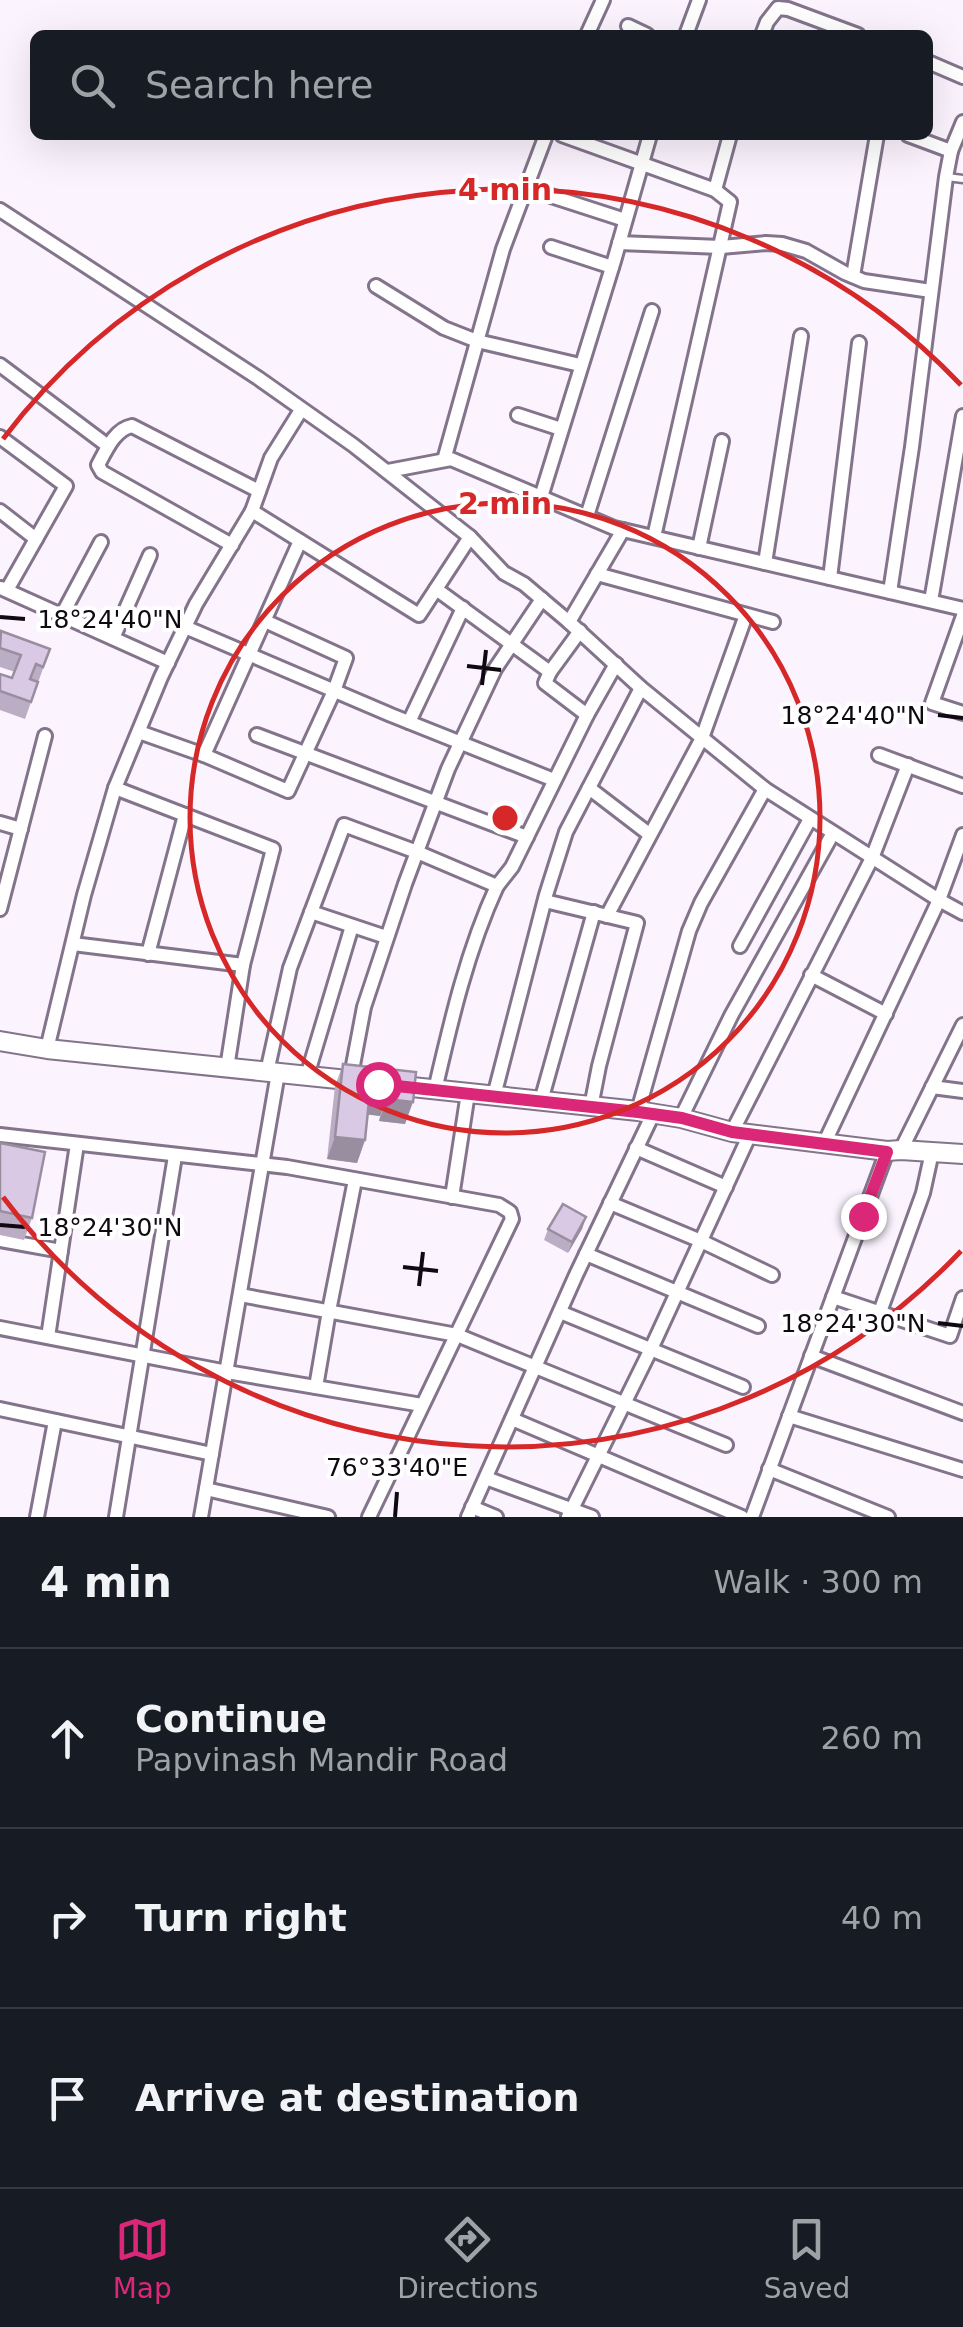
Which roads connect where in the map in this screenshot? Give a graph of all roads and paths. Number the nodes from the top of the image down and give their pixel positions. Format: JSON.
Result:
{"nodes":[{"id":1,"x":603,"y":0,"type":"edge"},
{"id":2,"x":699,"y":0,"type":"edge"},
{"id":3,"x":628,"y":26,"type":"dead end"},
{"id":4,"x":589,"y":30,"type":"edge"},
{"id":5,"x":636,"y":30,"type":"edge"},
{"id":6,"x":688,"y":30,"type":"edge"},
{"id":7,"x":764,"y":30,"type":"edge"},
{"id":8,"x":845,"y":30,"type":"edge"},
{"id":9,"x":933,"y":64,"type":"edge"},
{"id":10,"x":963,"y":77,"type":"edge"},
{"id":11,"x":963,"y":122,"type":"edge"},
{"id":12,"x":544,"y":140,"type":"edge"},
{"id":13,"x":575,"y":140,"type":"edge"},
{"id":14,"x":648,"y":140,"type":"edge"},
{"id":15,"x":729,"y":140,"type":"edge"},
{"id":16,"x":877,"y":140,"type":"edge"},
{"id":17,"x":921,"y":140,"type":"edge"},
{"id":18,"x":951,"y":152,"type":"junction"},
{"id":19,"x":640,"y":165,"type":"junction"},
{"id":20,"x":946,"y":177,"type":"junction"},
{"id":21,"x":963,"y":180,"type":"edge"},
{"id":22,"x":715,"y":190,"type":"junction"},
{"id":23,"x":551,"y":196,"type":"dead end"},
{"id":24,"x":0,"y":210,"type":"edge"},
{"id":25,"x":625,"y":220,"type":"junction"},
{"id":26,"x":619,"y":243,"type":"junction"},
{"id":27,"x":551,"y":247,"type":"dead end"},
{"id":28,"x":721,"y":247,"type":"junction"},
{"id":29,"x":612,"y":267,"type":"junction"},
{"id":30,"x":852,"y":276,"type":"junction"},
{"id":31,"x":376,"y":286,"type":"dead end"},
{"id":32,"x":932,"y":291,"type":"junction"},
{"id":33,"x":652,"y":310,"type":"dead end"},
{"id":34,"x":801,"y":336,"type":"dead end"},
{"id":35,"x":477,"y":341,"type":"junction"},
{"id":36,"x":859,"y":343,"type":"dead end"},
{"id":37,"x":0,"y":365,"type":"edge"},
{"id":38,"x":580,"y":365,"type":"junction"},
{"id":39,"x":301,"y":410,"type":"junction"},
{"id":40,"x":518,"y":415,"type":"dead end"},
{"id":41,"x":963,"y":416,"type":"edge"},
{"id":42,"x":561,"y":429,"type":"junction"},
{"id":43,"x":0,"y":436,"type":"edge"},
{"id":44,"x":722,"y":441,"type":"dead end"},
{"id":45,"x":108,"y":446,"type":"junction"},
{"id":46,"x":444,"y":460,"type":"junction"},
{"id":47,"x":388,"y":471,"type":"junction"},
{"id":48,"x":259,"y":491,"type":"junction"},
{"id":49,"x":541,"y":497,"type":"junction"},
{"id":50,"x":252,"y":511,"type":"junction"},
{"id":51,"x":0,"y":512,"type":"edge"},
{"id":52,"x":588,"y":516,"type":"junction"},
{"id":53,"x":623,"y":530,"type":"junction"},
{"id":54,"x":470,"y":537,"type":"junction"},
{"id":55,"x":654,"y":538,"type":"junction"},
{"id":56,"x":36,"y":539,"type":"junction"},
{"id":57,"x":300,"y":541,"type":"junction"},
{"id":58,"x":102,"y":542,"type":"dead end"},
{"id":59,"x":232,"y":545,"type":"junction"},
{"id":60,"x":699,"y":548,"type":"junction"},
{"id":61,"x":150,"y":555,"type":"dead end"},
{"id":62,"x":765,"y":563,"type":"junction"},
{"id":63,"x":597,"y":574,"type":"junction"},
{"id":64,"x":830,"y":578,"type":"junction"},
{"id":65,"x":436,"y":588,"type":"junction"},
{"id":66,"x":3,"y":589,"type":"edge"},
{"id":67,"x":890,"y":592,"type":"junction"},
{"id":68,"x":542,"y":599,"type":"junction"},
{"id":69,"x":932,"y":602,"type":"junction"},
{"id":70,"x":463,"y":608,"type":"junction"},
{"id":71,"x":963,"y":608,"type":"edge"},
{"id":72,"x":62,"y":615,"type":"junction"},
{"id":73,"x":746,"y":615,"type":"junction"},
{"id":74,"x":963,"y":616,"type":"edge"},
{"id":75,"x":264,"y":621,"type":"junction"},
{"id":76,"x":772,"y":622,"type":"dead end"},
{"id":77,"x":574,"y":626,"type":"junction"},
{"id":78,"x":185,"y":627,"type":"junction"},
{"id":79,"x":113,"y":638,"type":"junction"},
{"id":80,"x":959,"y":642,"type":"edge"},
{"id":81,"x":512,"y":643,"type":"junction"},
{"id":82,"x":250,"y":654,"type":"junction"},
{"id":83,"x":168,"y":662,"type":"junction"},
{"id":84,"x":616,"y":664,"type":"junction"},
{"id":85,"x":550,"y":672,"type":"junction"},
{"id":86,"x":641,"y":688,"type":"junction"},
{"id":87,"x":334,"y":691,"type":"junction"},
{"id":88,"x":963,"y":713,"type":"edge"},
{"id":89,"x":587,"y":715,"type":"junction"},
{"id":90,"x":409,"y":722,"type":"junction"},
{"id":91,"x":138,"y":732,"type":"junction"},
{"id":92,"x":257,"y":735,"type":"dead end"},
{"id":93,"x":45,"y":736,"type":"dead end"},
{"id":94,"x":702,"y":738,"type":"junction"},
{"id":95,"x":461,"y":741,"type":"junction"},
{"id":96,"x":878,"y":754,"type":"dead end"},
{"id":97,"x":204,"y":755,"type":"junction"},
{"id":98,"x":305,"y":755,"type":"junction"},
{"id":99,"x":908,"y":766,"type":"junction"},
{"id":100,"x":554,"y":780,"type":"junction"},
{"id":101,"x":963,"y":786,"type":"edge"},
{"id":102,"x":115,"y":788,"type":"junction"},
{"id":103,"x":589,"y":788,"type":"junction"},
{"id":104,"x":765,"y":790,"type":"junction"},
{"id":105,"x":436,"y":803,"type":"junction"},
{"id":106,"x":185,"y":815,"type":"junction"},
{"id":107,"x":810,"y":818,"type":"junction"},
{"id":108,"x":0,"y":822,"type":"edge"},
{"id":109,"x":21,"y":829,"type":"junction"},
{"id":110,"x":833,"y":833,"type":"junction"},
{"id":111,"x":649,"y":834,"type":"junction"},
{"id":112,"x":963,"y":835,"type":"edge"},
{"id":113,"x":527,"y":837,"type":"junction"},
{"id":114,"x":417,"y":852,"type":"junction"},
{"id":115,"x":872,"y":858,"type":"junction"},
{"id":116,"x":496,"y":886,"type":"junction"},
{"id":117,"x":939,"y":900,"type":"junction"},
{"id":118,"x":545,"y":901,"type":"junction"},
{"id":119,"x":0,"y":910,"type":"edge"},
{"id":120,"x":310,"y":912,"type":"junction"},
{"id":121,"x":963,"y":913,"type":"edge"},
{"id":122,"x":600,"y":914,"type":"junction"},
{"id":123,"x":352,"y":926,"type":"junction"},
{"id":124,"x":386,"y":937,"type":"junction"},
{"id":125,"x":73,"y":944,"type":"junction"},
{"id":126,"x":740,"y":946,"type":"dead end"},
{"id":127,"x":148,"y":954,"type":"junction"},
{"id":128,"x":244,"y":965,"type":"junction"},
{"id":129,"x":811,"y":975,"type":"junction"},
{"id":130,"x":886,"y":1014,"type":"junction"},
{"id":131,"x":963,"y":1025,"type":"edge"},
{"id":132,"x":0,"y":1042,"type":"edge"},
{"id":133,"x":47,"y":1049,"type":"junction"},
{"id":134,"x":227,"y":1068,"type":"junction"},
{"id":135,"x":272,"y":1072,"type":"junction"},
{"id":136,"x":307,"y":1076,"type":"junction"},
{"id":137,"x":350,"y":1081,"type":"junction"},
{"id":138,"x":932,"y":1087,"type":"junction"},
{"id":139,"x":435,"y":1090,"type":"junction"},
{"id":140,"x":963,"y":1090,"type":"edge"},
{"id":141,"x":468,"y":1093,"type":"junction"},
{"id":142,"x":494,"y":1096,"type":"junction"},
{"id":143,"x":542,"y":1101,"type":"junction"},
{"id":144,"x":592,"y":1106,"type":"junction"},
{"id":145,"x":645,"y":1113,"type":"junction"},
{"id":146,"x":682,"y":1118,"type":"junction"},
{"id":147,"x":741,"y":1133,"type":"junction"},
{"id":148,"x":0,"y":1135,"type":"edge"},
{"id":149,"x":77,"y":1144,"type":"junction"},
{"id":150,"x":824,"y":1144,"type":"junction"},
{"id":151,"x":636,"y":1148,"type":"junction"},
{"id":152,"x":894,"y":1150,"type":"junction"},
{"id":153,"x":932,"y":1152,"type":"junction"},
{"id":154,"x":963,"y":1154,"type":"edge"},
{"id":155,"x":175,"y":1156,"type":"junction"},
{"id":156,"x":262,"y":1165,"type":"junction"},
{"id":157,"x":355,"y":1180,"type":"junction"},
{"id":158,"x":726,"y":1188,"type":"junction"},
{"id":159,"x":452,"y":1197,"type":"junction"},
{"id":160,"x":610,"y":1203,"type":"junction"},
{"id":161,"x":0,"y":1240,"type":"edge"},
{"id":162,"x":702,"y":1241,"type":"junction"},
{"id":163,"x":61,"y":1252,"type":"junction"},
{"id":164,"x":586,"y":1254,"type":"junction"},
{"id":165,"x":772,"y":1274,"type":"dead end"},
{"id":166,"x":677,"y":1292,"type":"junction"},
{"id":167,"x":240,"y":1295,"type":"junction"},
{"id":168,"x":833,"y":1296,"type":"junction"},
{"id":169,"x":963,"y":1298,"type":"edge"},
{"id":170,"x":329,"y":1311,"type":"junction"},
{"id":171,"x":560,"y":1312,"type":"junction"},
{"id":172,"x":880,"y":1312,"type":"junction"},
{"id":173,"x":959,"y":1324,"type":"edge"},
{"id":174,"x":758,"y":1326,"type":"dead end"},
{"id":175,"x":0,"y":1328,"type":"edge"},
{"id":176,"x":457,"y":1335,"type":"junction"},
{"id":177,"x":48,"y":1337,"type":"junction"},
{"id":178,"x":651,"y":1349,"type":"junction"},
{"id":179,"x":142,"y":1356,"type":"junction"},
{"id":180,"x":811,"y":1356,"type":"junction"},
{"id":181,"x":536,"y":1367,"type":"junction"},
{"id":182,"x":227,"y":1372,"type":"junction"},
{"id":183,"x":316,"y":1387,"type":"junction"},
{"id":184,"x":743,"y":1387,"type":"dead end"},
{"id":185,"x":624,"y":1402,"type":"junction"},
{"id":186,"x":422,"y":1405,"type":"junction"},
{"id":187,"x":0,"y":1410,"type":"edge"},
{"id":188,"x":963,"y":1414,"type":"edge"},
{"id":189,"x":789,"y":1416,"type":"junction"},
{"id":190,"x":512,"y":1419,"type":"junction"},
{"id":191,"x":55,"y":1421,"type":"junction"},
{"id":192,"x":129,"y":1436,"type":"junction"},
{"id":193,"x":726,"y":1445,"type":"dead end"},
{"id":194,"x":212,"y":1454,"type":"junction"},
{"id":195,"x":598,"y":1456,"type":"junction"},
{"id":196,"x":770,"y":1469,"type":"junction"},
{"id":197,"x":963,"y":1470,"type":"edge"},
{"id":198,"x":486,"y":1478,"type":"junction"},
{"id":199,"x":206,"y":1489,"type":"junction"},
{"id":200,"x":470,"y":1512,"type":"edge"},
{"id":201,"x":571,"y":1513,"type":"edge"},
{"id":202,"x":36,"y":1517,"type":"edge"},
{"id":203,"x":116,"y":1517,"type":"edge"},
{"id":204,"x":201,"y":1517,"type":"edge"},
{"id":205,"x":328,"y":1517,"type":"edge"},
{"id":206,"x":368,"y":1517,"type":"edge"},
{"id":207,"x":496,"y":1517,"type":"edge"},
{"id":208,"x":592,"y":1517,"type":"edge"},
{"id":209,"x":742,"y":1517,"type":"edge"},
{"id":210,"x":752,"y":1517,"type":"edge"},
{"id":211,"x":888,"y":1517,"type":"edge"}],
"edges":[{"from":1,"to":4,"type":"street"},
{"from":2,"to":6,"type":"street"},
{"from":3,"to":5,"type":"street"},
{"from":7,"to":8,"type":"street"},
{"from":9,"to":10,"type":"street"},
{"from":11,"to":18,"type":"street"},
{"from":12,"to":35,"type":"street"},
{"from":13,"to":19,"type":"street"},
{"from":14,"to":19,"type":"street"},
{"from":15,"to":22,"type":"street"},
{"from":16,"to":30,"type":"street"},
{"from":17,"to":18,"type":"street"},
{"from":18,"to":20,"type":"street"},
{"from":19,"to":22,"type":"street"},
{"from":19,"to":25,"type":"street"},
{"from":20,"to":21,"type":"lane"},
{"from":20,"to":32,"type":"street"},
{"from":22,"to":28,"type":"street"},
{"from":23,"to":25,"type":"street"},
{"from":24,"to":39,"type":"street"},
{"from":25,"to":26,"type":"street"},
{"from":26,"to":28,"type":"street"},
{"from":26,"to":29,"type":"street"},
{"from":27,"to":29,"type":"street"},
{"from":28,"to":30,"type":"street"},
{"from":28,"to":55,"type":"street"},
{"from":29,"to":38,"type":"street"},
{"from":30,"to":32,"type":"street"},
{"from":31,"to":35,"type":"street"},
{"from":32,"to":67,"type":"street"},
{"from":33,"to":52,"type":"street"},
{"from":34,"to":62,"type":"street"},
{"from":35,"to":38,"type":"street"},
{"from":35,"to":46,"type":"street"},
{"from":36,"to":64,"type":"street"},
{"from":37,"to":45,"type":"street"},
{"from":38,"to":42,"type":"street"},
{"from":39,"to":47,"type":"street"},
{"from":39,"to":48,"type":"street"},
{"from":40,"to":42,"type":"street"},
{"from":41,"to":69,"type":"street"},
{"from":42,"to":49,"type":"street"},
{"from":43,"to":56,"type":"street"},
{"from":44,"to":60,"type":"street"},
{"from":45,"to":48,"type":"street"},
{"from":45,"to":59,"type":"street"},
{"from":46,"to":47,"type":"street"},
{"from":46,"to":49,"type":"street"},
{"from":47,"to":54,"type":"street"},
{"from":48,"to":50,"type":"street"},
{"from":49,"to":52,"type":"street"},
{"from":50,"to":57,"type":"street"},
{"from":50,"to":59,"type":"street"},
{"from":51,"to":56,"type":"street"},
{"from":52,"to":53,"type":"street"},
{"from":53,"to":55,"type":"street"},
{"from":53,"to":63,"type":"street"},
{"from":54,"to":65,"type":"street"},
{"from":54,"to":68,"type":"street"},
{"from":55,"to":60,"type":"street"},
{"from":56,"to":66,"type":"street"},
{"from":57,"to":65,"type":"street"},
{"from":57,"to":75,"type":"street"},
{"from":58,"to":72,"type":"street"},
{"from":59,"to":78,"type":"street"},
{"from":60,"to":62,"type":"street"},
{"from":61,"to":79,"type":"street"},
{"from":62,"to":64,"type":"street"},
{"from":63,"to":73,"type":"street"},
{"from":63,"to":77,"type":"street"},
{"from":64,"to":67,"type":"street"},
{"from":65,"to":70,"type":"street"},
{"from":66,"to":72,"type":"street"},
{"from":67,"to":69,"type":"street"},
{"from":68,"to":77,"type":"street"},
{"from":68,"to":81,"type":"street"},
{"from":69,"to":71,"type":"street"},
{"from":70,"to":81,"type":"street"},
{"from":70,"to":90,"type":"street"},
{"from":72,"to":79,"type":"street"},
{"from":73,"to":76,"type":"street"},
{"from":73,"to":94,"type":"street"},
{"from":74,"to":80,"type":"street"},
{"from":75,"to":82,"type":"street"},
{"from":75,"to":87,"type":"street"},
{"from":77,"to":84,"type":"street"},
{"from":77,"to":85,"type":"street"},
{"from":78,"to":82,"type":"street"},
{"from":78,"to":83,"type":"street"},
{"from":79,"to":83,"type":"street"},
{"from":80,"to":88,"type":"street"},
{"from":81,"to":85,"type":"street"},
{"from":81,"to":95,"type":"street"},
{"from":82,"to":87,"type":"street"},
{"from":82,"to":97,"type":"street"},
{"from":83,"to":91,"type":"street"},
{"from":84,"to":86,"type":"street"},
{"from":84,"to":89,"type":"street"},
{"from":85,"to":89,"type":"street"},
{"from":86,"to":94,"type":"street"},
{"from":86,"to":103,"type":"street"},
{"from":87,"to":90,"type":"street"},
{"from":87,"to":98,"type":"street"},
{"from":89,"to":100,"type":"street"},
{"from":90,"to":95,"type":"street"},
{"from":91,"to":97,"type":"street"},
{"from":91,"to":102,"type":"street"},
{"from":92,"to":98,"type":"street"},
{"from":93,"to":109,"type":"street"},
{"from":94,"to":104,"type":"street"},
{"from":94,"to":111,"type":"street"},
{"from":95,"to":100,"type":"street"},
{"from":95,"to":105,"type":"street"},
{"from":96,"to":99,"type":"street"},
{"from":97,"to":98,"type":"street"},
{"from":98,"to":105,"type":"street"},
{"from":99,"to":101,"type":"street"},
{"from":99,"to":115,"type":"street"},
{"from":100,"to":113,"type":"street"},
{"from":102,"to":106,"type":"street"},
{"from":102,"to":125,"type":"street"},
{"from":103,"to":111,"type":"street"},
{"from":103,"to":118,"type":"street"},
{"from":104,"to":107,"type":"street"},
{"from":104,"to":145,"type":"street"},
{"from":105,"to":113,"type":"street"},
{"from":105,"to":114,"type":"street"},
{"from":106,"to":127,"type":"street"},
{"from":106,"to":128,"type":"street"},
{"from":107,"to":110,"type":"street"},
{"from":107,"to":126,"type":"street"},
{"from":108,"to":109,"type":"street"},
{"from":109,"to":119,"type":"street"},
{"from":110,"to":115,"type":"street"},
{"from":110,"to":146,"type":"street"},
{"from":111,"to":122,"type":"street"},
{"from":112,"to":117,"type":"street"},
{"from":113,"to":116,"type":"street"},
{"from":114,"to":116,"type":"street"},
{"from":114,"to":120,"type":"street"},
{"from":114,"to":124,"type":"street"},
{"from":115,"to":117,"type":"street"},
{"from":115,"to":129,"type":"street"},
{"from":116,"to":139,"type":"street"},
{"from":117,"to":121,"type":"street"},
{"from":117,"to":130,"type":"street"},
{"from":118,"to":122,"type":"street"},
{"from":118,"to":142,"type":"street"},
{"from":120,"to":123,"type":"street"},
{"from":120,"to":135,"type":"street"},
{"from":122,"to":143,"type":"street"},
{"from":122,"to":144,"type":"street"},
{"from":123,"to":124,"type":"street"},
{"from":123,"to":136,"type":"street"},
{"from":124,"to":137,"type":"street"},
{"from":125,"to":127,"type":"street"},
{"from":125,"to":133,"type":"street"},
{"from":127,"to":128,"type":"street"},
{"from":128,"to":134,"type":"street"},
{"from":129,"to":130,"type":"street"},
{"from":129,"to":147,"type":"street"},
{"from":130,"to":150,"type":"street"},
{"from":131,"to":138,"type":"street"},
{"from":132,"to":133,"type":"street"},
{"from":133,"to":134,"type":"street"},
{"from":134,"to":135,"type":"street"},
{"from":135,"to":136,"type":"street"},
{"from":135,"to":156,"type":"street"},
{"from":136,"to":137,"type":"street"},
{"from":137,"to":139,"type":"street"},
{"from":138,"to":140,"type":"street"},
{"from":138,"to":152,"type":"street"},
{"from":139,"to":141,"type":"street"},
{"from":141,"to":142,"type":"street"},
{"from":141,"to":159,"type":"street"},
{"from":142,"to":143,"type":"street"},
{"from":143,"to":144,"type":"street"},
{"from":144,"to":145,"type":"street"},
{"from":145,"to":146,"type":"street"},
{"from":145,"to":151,"type":"street"},
{"from":146,"to":147,"type":"street"},
{"from":147,"to":150,"type":"street"},
{"from":147,"to":158,"type":"street"},
{"from":148,"to":149,"type":"street"},
{"from":149,"to":155,"type":"street"},
{"from":149,"to":163,"type":"street"},
{"from":150,"to":152,"type":"street"},
{"from":151,"to":158,"type":"street"},
{"from":151,"to":160,"type":"street"},
{"from":152,"to":153,"type":"street"},
{"from":152,"to":168,"type":"street"},
{"from":153,"to":154,"type":"street"},
{"from":153,"to":172,"type":"street"},
{"from":155,"to":156,"type":"street"},
{"from":155,"to":179,"type":"street"},
{"from":156,"to":157,"type":"street"},
{"from":156,"to":167,"type":"street"},
{"from":157,"to":159,"type":"street"},
{"from":157,"to":170,"type":"street"},
{"from":158,"to":162,"type":"street"},
{"from":159,"to":176,"type":"street"},
{"from":160,"to":162,"type":"street"},
{"from":160,"to":164,"type":"street"},
{"from":161,"to":163,"type":"street"},
{"from":162,"to":165,"type":"street"},
{"from":162,"to":166,"type":"street"},
{"from":163,"to":177,"type":"street"},
{"from":164,"to":166,"type":"street"},
{"from":164,"to":171,"type":"street"},
{"from":166,"to":174,"type":"street"},
{"from":166,"to":178,"type":"street"},
{"from":167,"to":170,"type":"street"},
{"from":167,"to":182,"type":"street"},
{"from":168,"to":172,"type":"street"},
{"from":168,"to":180,"type":"street"},
{"from":169,"to":173,"type":"street"},
{"from":170,"to":176,"type":"street"},
{"from":170,"to":183,"type":"street"},
{"from":171,"to":178,"type":"street"},
{"from":171,"to":181,"type":"street"},
{"from":172,"to":173,"type":"street"},
{"from":175,"to":177,"type":"street"},
{"from":176,"to":181,"type":"street"},
{"from":176,"to":186,"type":"street"},
{"from":177,"to":179,"type":"street"},
{"from":178,"to":184,"type":"street"},
{"from":178,"to":185,"type":"street"},
{"from":179,"to":182,"type":"street"},
{"from":179,"to":192,"type":"street"},
{"from":180,"to":188,"type":"street"},
{"from":180,"to":189,"type":"street"},
{"from":181,"to":185,"type":"street"},
{"from":181,"to":190,"type":"street"},
{"from":182,"to":183,"type":"street"},
{"from":182,"to":194,"type":"street"},
{"from":183,"to":186,"type":"street"},
{"from":185,"to":193,"type":"street"},
{"from":185,"to":195,"type":"street"},
{"from":186,"to":206,"type":"street"},
{"from":187,"to":191,"type":"street"},
{"from":189,"to":196,"type":"street"},
{"from":189,"to":197,"type":"street"},
{"from":190,"to":195,"type":"street"},
{"from":190,"to":198,"type":"street"},
{"from":191,"to":192,"type":"street"},
{"from":191,"to":202,"type":"street"},
{"from":192,"to":194,"type":"street"},
{"from":192,"to":203,"type":"street"},
{"from":194,"to":199,"type":"street"},
{"from":195,"to":201,"type":"street"},
{"from":195,"to":209,"type":"street"},
{"from":196,"to":210,"type":"street"},
{"from":196,"to":211,"type":"street"},
{"from":198,"to":200,"type":"street"},
{"from":198,"to":201,"type":"street"},
{"from":199,"to":204,"type":"street"},
{"from":199,"to":205,"type":"street"},
{"from":200,"to":207,"type":"street"},
{"from":201,"to":208,"type":"street"}]}
